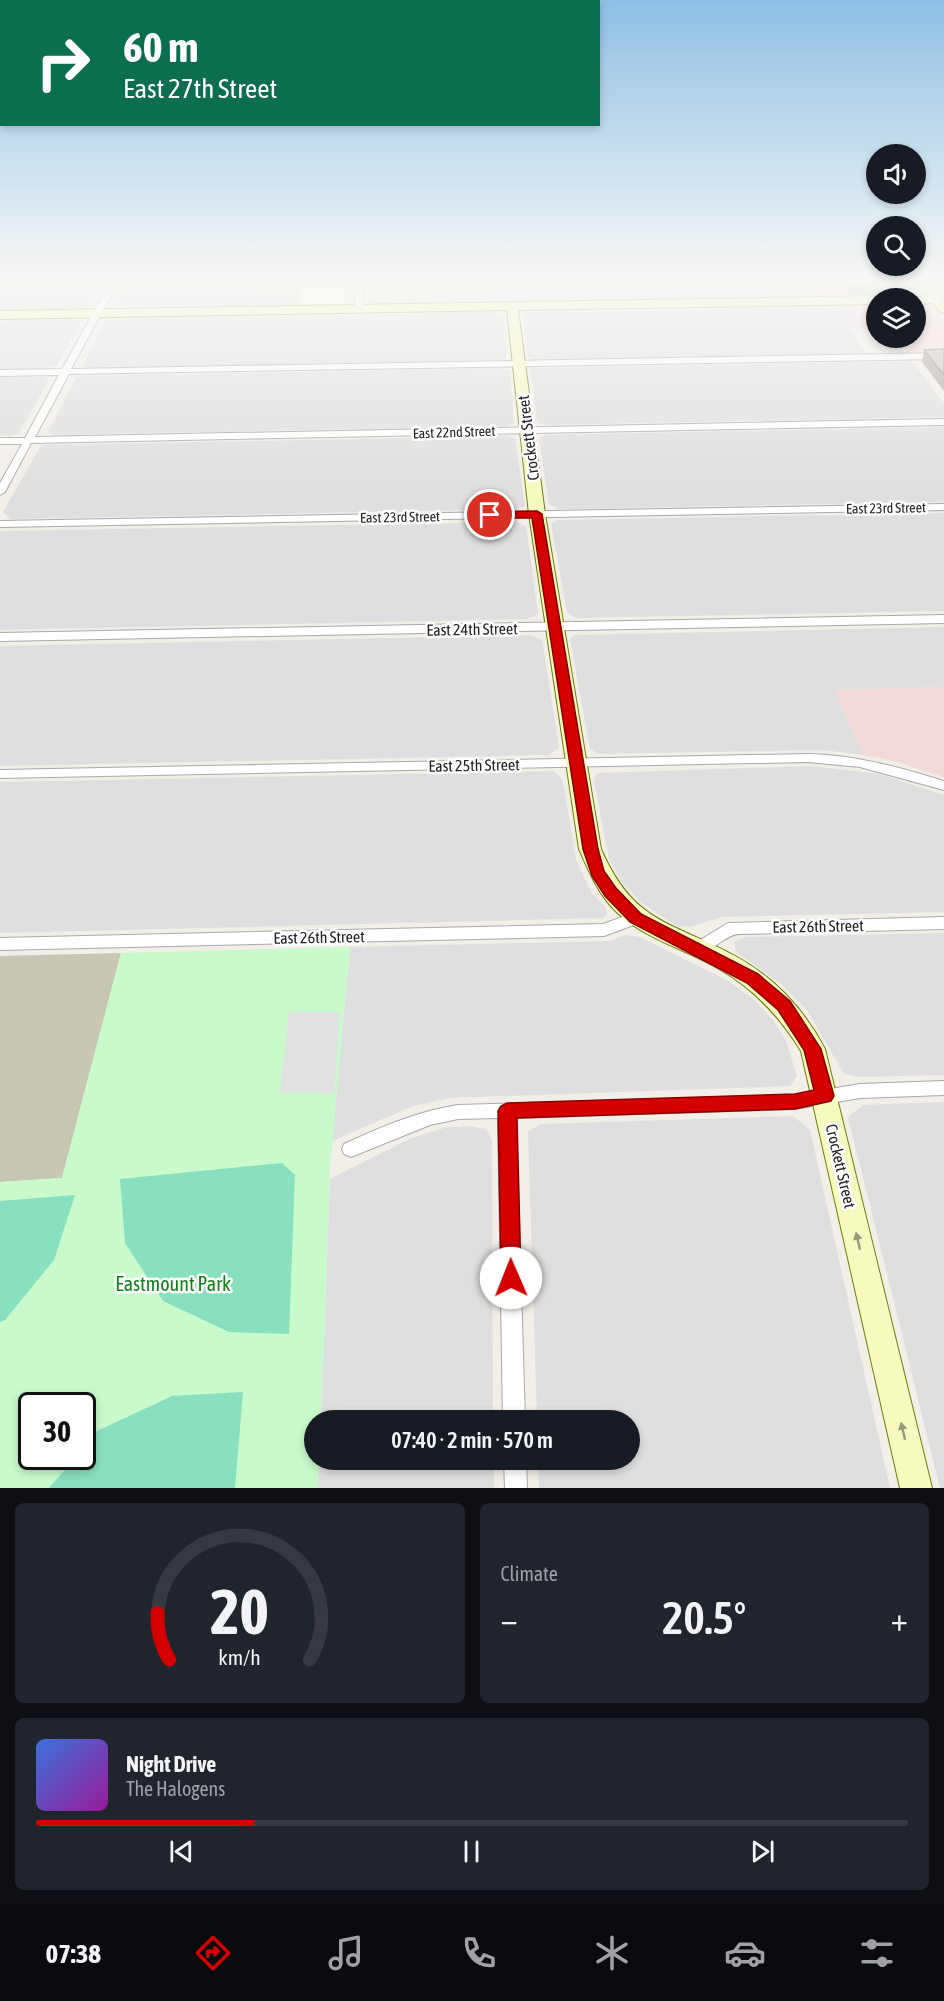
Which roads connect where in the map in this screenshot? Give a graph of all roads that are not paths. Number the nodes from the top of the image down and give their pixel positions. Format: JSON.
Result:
{"nodes":[{"id":1,"x":79,"y":350,"type":"edge"},
{"id":2,"x":517,"y":350,"type":"edge"},
{"id":3,"x":944,"y":356,"type":"edge"},
{"id":4,"x":519,"y":363,"type":"junction"},
{"id":5,"x":67,"y":372,"type":"junction"},
{"id":6,"x":0,"y":373,"type":"edge"},
{"id":7,"x":944,"y":422,"type":"edge"},
{"id":8,"x":526,"y":430,"type":"junction"},
{"id":9,"x":30,"y":440,"type":"junction"},
{"id":10,"x":0,"y":441,"type":"edge"},
{"id":11,"x":0,"y":492,"type":"edge"},
{"id":12,"x":944,"y":507,"type":"edge"},
{"id":13,"x":537,"y":514,"type":"junction"},
{"id":14,"x":0,"y":524,"type":"edge"},
{"id":15,"x":944,"y":619,"type":"edge"},
{"id":16,"x":554,"y":626,"type":"junction"},
{"id":17,"x":0,"y":637,"type":"edge"},
{"id":18,"x":577,"y":762,"type":"junction"},
{"id":19,"x":0,"y":774,"type":"edge"},
{"id":20,"x":944,"y":786,"type":"edge"},
{"id":21,"x":636,"y":918,"type":"junction"},
{"id":22,"x":944,"y":923,"type":"edge"},
{"id":23,"x":0,"y":944,"type":"edge"},
{"id":24,"x":698,"y":949,"type":"junction"},
{"id":25,"x":944,"y":1088,"type":"edge"},
{"id":26,"x":825,"y":1096,"type":"junction"},
{"id":27,"x":507,"y":1111,"type":"junction"},
{"id":28,"x":351,"y":1149,"type":"dead end"},
{"id":29,"x":514,"y":1410,"type":"edge"},
{"id":30,"x":515,"y":1470,"type":"edge"},
{"id":31,"x":516,"y":1488,"type":"edge"},
{"id":32,"x":916,"y":1488,"type":"edge"}],
"edges":[{"from":1,"to":5,"type":"street"},
{"from":2,"to":4,"type":"street","name":"Crockett Street"},
{"from":3,"to":4,"type":"street"},
{"from":4,"to":5,"type":"street"},
{"from":4,"to":8,"type":"street","name":"Crockett Street"},
{"from":5,"to":6,"type":"street"},
{"from":5,"to":9,"type":"street"},
{"from":7,"to":8,"type":"street","name":"East 22nd Street"},
{"from":8,"to":9,"type":"street","name":"East 22nd Street"},
{"from":8,"to":13,"type":"street","name":"Crockett Street"},
{"from":9,"to":10,"type":"street","name":"East 22nd Street"},
{"from":9,"to":11,"type":"street"},
{"from":12,"to":13,"type":"street","name":"East 23rd Street"},
{"from":13,"to":14,"type":"street","name":"East 23rd Street"},
{"from":13,"to":16,"type":"street","name":"Crockett Street"},
{"from":15,"to":16,"type":"street","name":"East 24th Street"},
{"from":16,"to":17,"type":"street","name":"East 24th Street"},
{"from":16,"to":18,"type":"street","name":"Crockett Street"},
{"from":18,"to":19,"type":"street","name":"East 25th Street"},
{"from":18,"to":20,"type":"street","name":"East 25th Street"},
{"from":18,"to":21,"type":"street","name":"Crockett Street"},
{"from":21,"to":23,"type":"street","name":"East 26th Street"},
{"from":21,"to":24,"type":"street","name":"Crockett Street"},
{"from":22,"to":24,"type":"street","name":"East 26th Street"},
{"from":24,"to":26,"type":"street","name":"Crockett Street"},
{"from":25,"to":26,"type":"street"},
{"from":26,"to":27,"type":"street"},
{"from":32,"to":26,"type":"street","name":"Crockett Street","one_way":true},
{"from":27,"to":28,"type":"street"},
{"from":27,"to":29,"type":"street"},
{"from":30,"to":31,"type":"street"}]}
